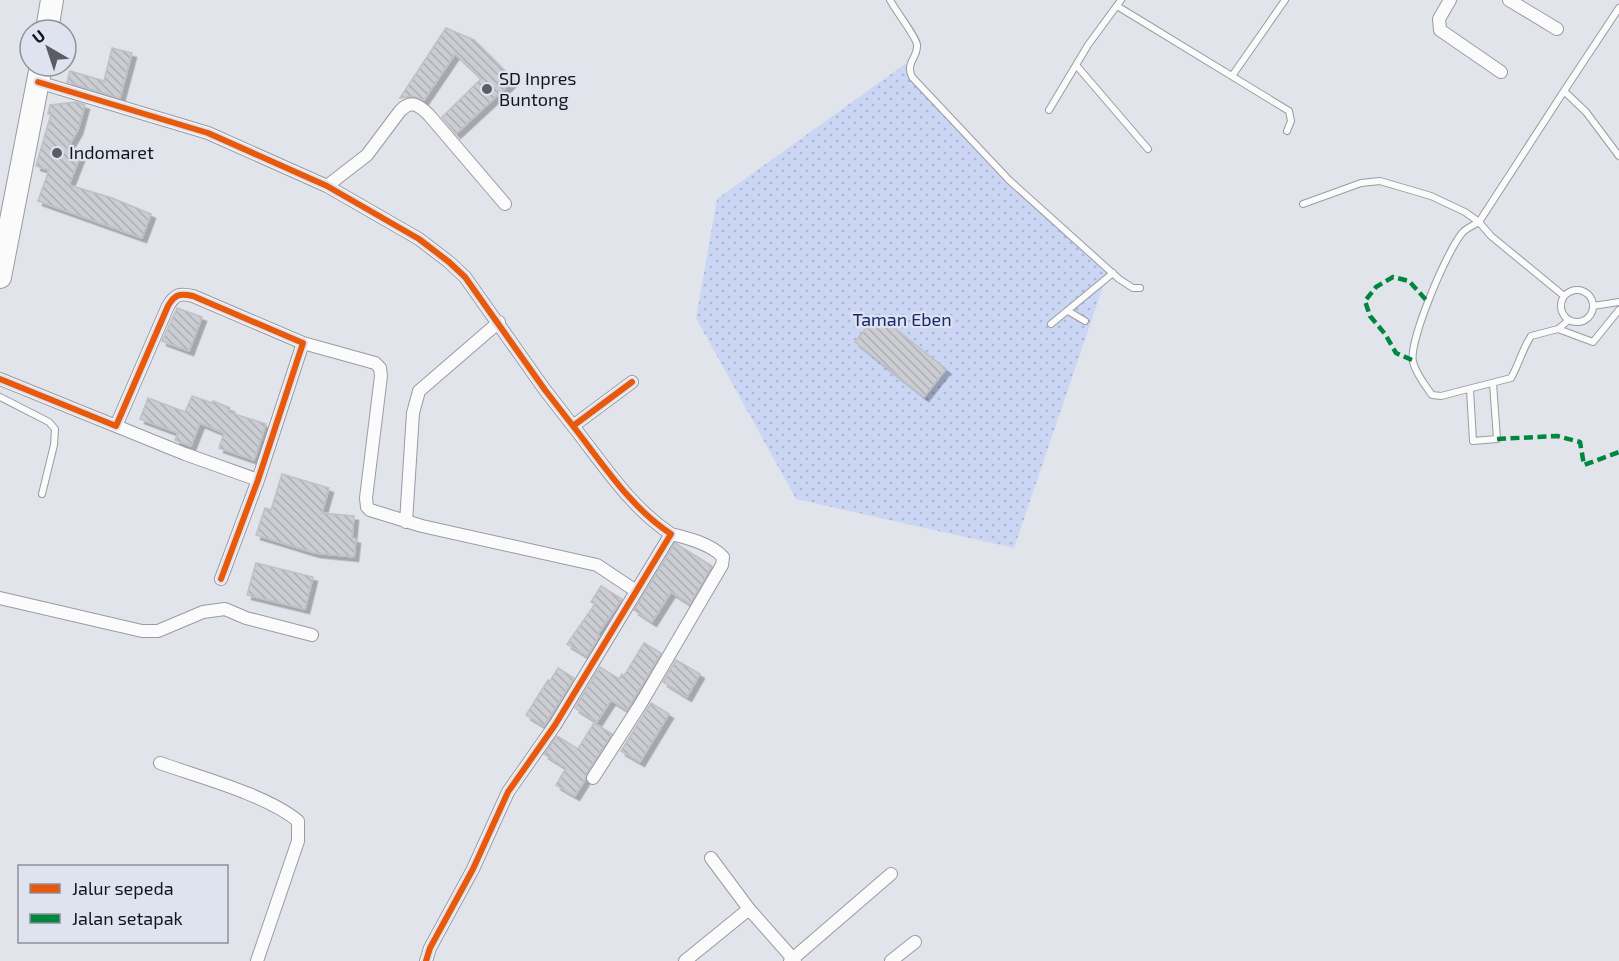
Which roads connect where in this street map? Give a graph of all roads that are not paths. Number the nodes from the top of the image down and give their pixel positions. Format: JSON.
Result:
{"nodes":[{"id":1,"x":52,"y":0,"type":"edge"},
{"id":2,"x":890,"y":0,"type":"edge"},
{"id":3,"x":1285,"y":0,"type":"edge"},
{"id":4,"x":1450,"y":0,"type":"edge"},
{"id":5,"x":1509,"y":0,"type":"edge"},
{"id":6,"x":1119,"y":3,"type":"edge"},
{"id":7,"x":1619,"y":8,"type":"edge"},
{"id":8,"x":49,"y":18,"type":"edge"},
{"id":9,"x":1557,"y":29,"type":"dead end"},
{"id":10,"x":1076,"y":65,"type":"junction"},
{"id":11,"x":1501,"y":72,"type":"dead end"},
{"id":12,"x":1232,"y":76,"type":"junction"},
{"id":13,"x":39,"y":78,"type":"edge"},
{"id":14,"x":51,"y":78,"type":"edge"},
{"id":15,"x":1564,"y":91,"type":"junction"},
{"id":16,"x":1049,"y":110,"type":"dead end"},
{"id":17,"x":1287,"y":131,"type":"dead end"},
{"id":18,"x":1148,"y":149,"type":"dead end"},
{"id":19,"x":1619,"y":156,"type":"edge"},
{"id":20,"x":327,"y":186,"type":"junction"},
{"id":21,"x":505,"y":204,"type":"dead end"},
{"id":22,"x":1303,"y":204,"type":"dead end"},
{"id":23,"x":1479,"y":222,"type":"junction"},
{"id":24,"x":1,"y":263,"type":"edge"},
{"id":25,"x":1113,"y":273,"type":"junction"},
{"id":26,"x":1140,"y":288,"type":"dead end"},
{"id":27,"x":1564,"y":296,"type":"junction"},
{"id":28,"x":1619,"y":303,"type":"edge"},
{"id":29,"x":1593,"y":306,"type":"junction"},
{"id":30,"x":1619,"y":310,"type":"edge"},
{"id":31,"x":1068,"y":311,"type":"junction"},
{"id":32,"x":1569,"y":320,"type":"junction"},
{"id":33,"x":1085,"y":321,"type":"dead end"},
{"id":34,"x":499,"y":322,"type":"junction"},
{"id":35,"x":1051,"y":324,"type":"dead end"},
{"id":36,"x":1558,"y":329,"type":"junction"},
{"id":37,"x":303,"y":343,"type":"junction"},
{"id":38,"x":0,"y":379,"type":"edge"},
{"id":39,"x":632,"y":382,"type":"dead end"},
{"id":40,"x":1493,"y":383,"type":"junction"},
{"id":41,"x":1470,"y":389,"type":"junction"},
{"id":42,"x":0,"y":397,"type":"edge"},
{"id":43,"x":116,"y":426,"type":"junction"},
{"id":44,"x":573,"y":426,"type":"junction"},
{"id":45,"x":258,"y":480,"type":"junction"},
{"id":46,"x":42,"y":494,"type":"dead end"},
{"id":47,"x":406,"y":522,"type":"junction"},
{"id":48,"x":671,"y":534,"type":"junction"},
{"id":49,"x":221,"y":579,"type":"dead end"},
{"id":50,"x":636,"y":591,"type":"junction"},
{"id":51,"x":0,"y":598,"type":"edge"},
{"id":52,"x":312,"y":634,"type":"dead end"},
{"id":53,"x":159,"y":763,"type":"dead end"},
{"id":54,"x":593,"y":778,"type":"dead end"},
{"id":55,"x":711,"y":858,"type":"dead end"},
{"id":56,"x":891,"y":874,"type":"dead end"},
{"id":57,"x":748,"y":909,"type":"junction"},
{"id":58,"x":915,"y":942,"type":"dead end"},
{"id":59,"x":793,"y":960,"type":"edge"},
{"id":60,"x":257,"y":961,"type":"edge"},
{"id":61,"x":426,"y":961,"type":"edge"},
{"id":62,"x":686,"y":961,"type":"edge"},
{"id":63,"x":891,"y":961,"type":"edge"}],
"edges":[{"from":1,"to":8,"type":"highway"},
{"from":2,"to":25,"type":"lane"},
{"from":3,"to":12,"type":"lane"},
{"from":4,"to":11,"type":"street"},
{"from":5,"to":9,"type":"street"},
{"from":6,"to":10,"type":"lane"},
{"from":6,"to":12,"type":"lane"},
{"from":7,"to":15,"type":"lane"},
{"from":10,"to":16,"type":"lane"},
{"from":10,"to":18,"type":"lane"},
{"from":12,"to":17,"type":"lane"},
{"from":13,"to":24,"type":"highway"},
{"from":14,"to":20,"type":"street"},
{"from":15,"to":19,"type":"lane"},
{"from":15,"to":23,"type":"lane"},
{"from":20,"to":21,"type":"street"},
{"from":20,"to":34,"type":"street"},
{"from":22,"to":23,"type":"lane"},
{"from":23,"to":27,"type":"lane"},
{"from":23,"to":41,"type":"lane"},
{"from":25,"to":26,"type":"lane"},
{"from":25,"to":31,"type":"lane"},
{"from":27,"to":29,"type":"lane"},
{"from":27,"to":32,"type":"lane"},
{"from":28,"to":29,"type":"lane"},
{"from":29,"to":32,"type":"lane"},
{"from":30,"to":36,"type":"lane"},
{"from":31,"to":33,"type":"lane"},
{"from":31,"to":35,"type":"lane"},
{"from":32,"to":36,"type":"lane"},
{"from":34,"to":44,"type":"street"},
{"from":34,"to":47,"type":"street"},
{"from":36,"to":40,"type":"lane"},
{"from":37,"to":43,"type":"street"},
{"from":37,"to":45,"type":"street"},
{"from":37,"to":47,"type":"street"},
{"from":38,"to":43,"type":"street"},
{"from":39,"to":44,"type":"street"},
{"from":40,"to":41,"type":"lane"},
{"from":40,"to":41,"type":"lane"},
{"from":42,"to":46,"type":"lane"},
{"from":43,"to":45,"type":"street"},
{"from":44,"to":48,"type":"street"},
{"from":45,"to":49,"type":"street"},
{"from":47,"to":50,"type":"street"},
{"from":48,"to":50,"type":"street"},
{"from":48,"to":54,"type":"street"},
{"from":50,"to":61,"type":"street"},
{"from":51,"to":52,"type":"street"},
{"from":53,"to":60,"type":"street"},
{"from":55,"to":57,"type":"street"},
{"from":56,"to":59,"type":"street"},
{"from":57,"to":59,"type":"street"},
{"from":57,"to":62,"type":"street"},
{"from":58,"to":63,"type":"street"}]}
